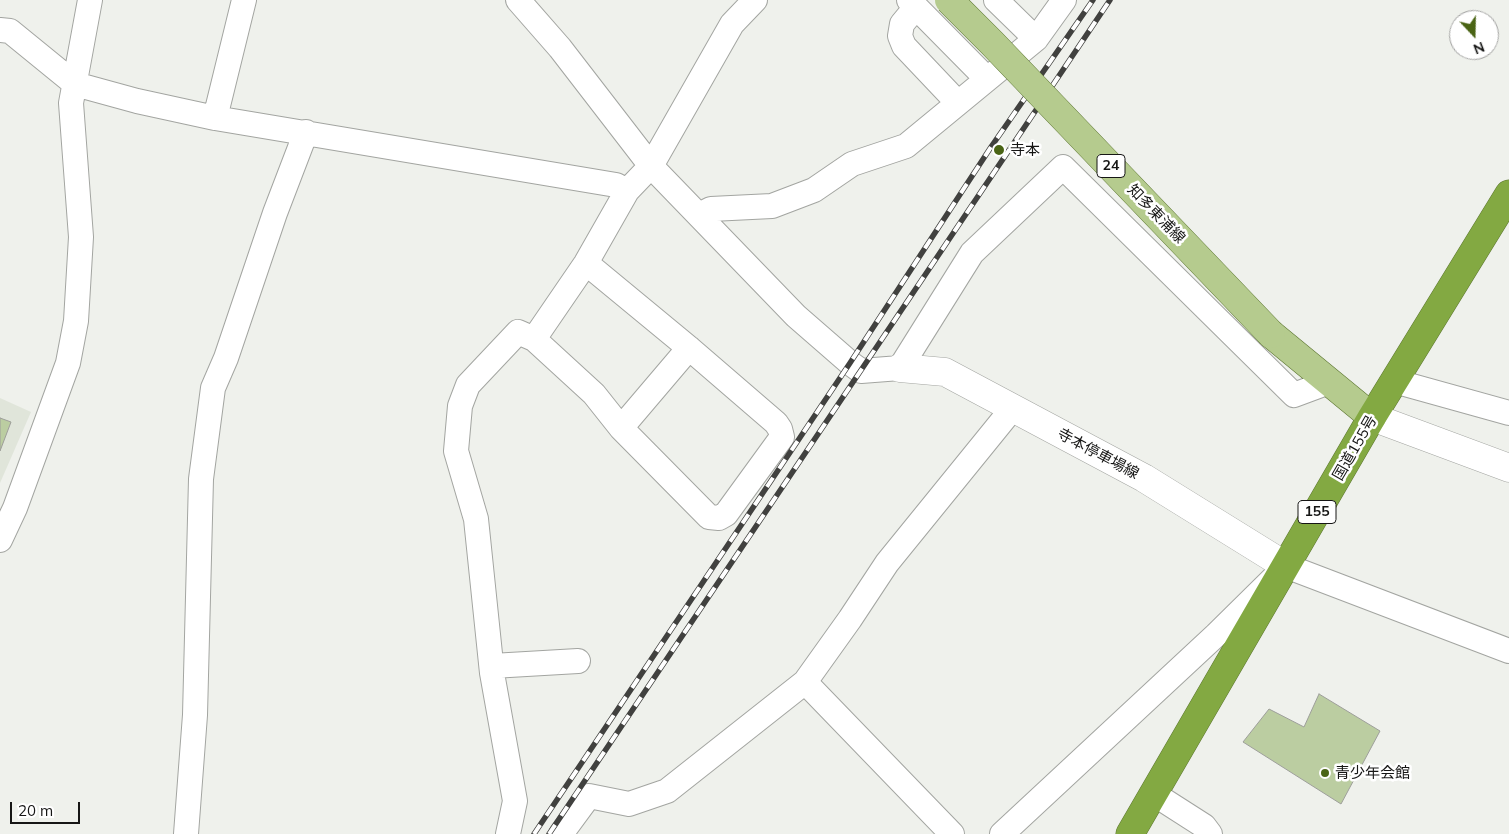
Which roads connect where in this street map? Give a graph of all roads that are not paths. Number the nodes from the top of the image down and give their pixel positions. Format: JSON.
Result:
{"nodes":[{"id":1,"x":90,"y":0,"type":"edge"},
{"id":2,"x":244,"y":0,"type":"edge"},
{"id":3,"x":518,"y":0,"type":"edge"},
{"id":4,"x":755,"y":0,"type":"edge"},
{"id":5,"x":949,"y":0,"type":"edge"},
{"id":6,"x":996,"y":0,"type":"edge"},
{"id":7,"x":1064,"y":0,"type":"edge"},
{"id":8,"x":912,"y":4,"type":"edge"},
{"id":9,"x":0,"y":30,"type":"edge"},
{"id":10,"x":1036,"y":39,"type":"junction"},
{"id":11,"x":987,"y":79,"type":"junction"},
{"id":12,"x":75,"y":84,"type":"junction"},
{"id":13,"x":958,"y":104,"type":"junction"},
{"id":14,"x":215,"y":118,"type":"junction"},
{"id":15,"x":306,"y":132,"type":"junction"},
{"id":16,"x":651,"y":166,"type":"junction"},
{"id":17,"x":627,"y":191,"type":"junction"},
{"id":18,"x":1509,"y":194,"type":"edge"},
{"id":19,"x":699,"y":215,"type":"junction"},
{"id":20,"x":586,"y":263,"type":"junction"},
{"id":21,"x":534,"y":339,"type":"junction"},
{"id":22,"x":689,"y":348,"type":"junction"},
{"id":23,"x":900,"y":368,"type":"junction"},
{"id":24,"x":1394,"y":381,"type":"junction"},
{"id":25,"x":1329,"y":382,"type":"junction"},
{"id":26,"x":1012,"y":409,"type":"junction"},
{"id":27,"x":1509,"y":413,"type":"edge"},
{"id":28,"x":1372,"y":417,"type":"junction"},
{"id":29,"x":621,"y":428,"type":"junction"},
{"id":30,"x":1509,"y":468,"type":"edge"},
{"id":31,"x":0,"y":540,"type":"edge"},
{"id":32,"x":1286,"y":566,"type":"junction"},
{"id":33,"x":1509,"y":651,"type":"edge"},
{"id":34,"x":578,"y":661,"type":"dead end"},
{"id":35,"x":492,"y":666,"type":"junction"},
{"id":36,"x":805,"y":682,"type":"junction"},
{"id":37,"x":1154,"y":794,"type":"junction"},
{"id":38,"x":186,"y":834,"type":"edge"},
{"id":39,"x":508,"y":834,"type":"edge"},
{"id":40,"x":561,"y":834,"type":"edge"},
{"id":41,"x":952,"y":834,"type":"edge"},
{"id":42,"x":1002,"y":834,"type":"edge"},
{"id":43,"x":1130,"y":834,"type":"edge"},
{"id":44,"x":1210,"y":834,"type":"edge"}],
"edges":[{"from":1,"to":12,"type":"street"},
{"from":2,"to":14,"type":"street"},
{"from":3,"to":16,"type":"street"},
{"from":4,"to":16,"type":"street"},
{"from":5,"to":25,"type":"main road","name":"知多東浦線","number":"24","bridge":true},
{"from":6,"to":10,"type":"street"},
{"from":7,"to":10,"type":"street"},
{"from":8,"to":11,"type":"street"},
{"from":8,"to":13,"type":"street"},
{"from":9,"to":12,"type":"street"},
{"from":10,"to":11,"type":"street"},
{"from":11,"to":13,"type":"street"},
{"from":12,"to":14,"type":"street"},
{"from":12,"to":31,"type":"street"},
{"from":13,"to":19,"type":"street"},
{"from":14,"to":15,"type":"street"},
{"from":15,"to":17,"type":"street"},
{"from":15,"to":38,"type":"street"},
{"from":16,"to":17,"type":"street"},
{"from":16,"to":19,"type":"street"},
{"from":17,"to":20,"type":"street"},
{"from":18,"to":24,"type":"highway","name":"国道155号","number":"155"},
{"from":19,"to":23,"type":"street"},
{"from":20,"to":21,"type":"street"},
{"from":20,"to":22,"type":"street"},
{"from":21,"to":29,"type":"street"},
{"from":21,"to":35,"type":"street"},
{"from":22,"to":29,"type":"street"},
{"from":22,"to":29,"type":"street"},
{"from":23,"to":25,"type":"street"},
{"from":23,"to":26,"type":"main road","name":"寺本停車場線"},
{"from":24,"to":27,"type":"street"},
{"from":24,"to":28,"type":"highway","name":"国道155号","number":"155"},
{"from":25,"to":28,"type":"main road","name":"知多東浦線","number":"24"},
{"from":26,"to":32,"type":"main road","name":"寺本停車場線"},
{"from":26,"to":36,"type":"street"},
{"from":28,"to":30,"type":"main road"},
{"from":28,"to":32,"type":"highway","name":"国道155号","number":"155"},
{"from":32,"to":33,"type":"street"},
{"from":32,"to":37,"type":"highway","name":"国道155号","number":"155"},
{"from":32,"to":42,"type":"street"},
{"from":34,"to":35,"type":"street"},
{"from":35,"to":39,"type":"street"},
{"from":36,"to":40,"type":"street"},
{"from":36,"to":41,"type":"street"},
{"from":37,"to":43,"type":"highway","name":"国道155号","number":"155"},
{"from":37,"to":44,"type":"street"}]}
